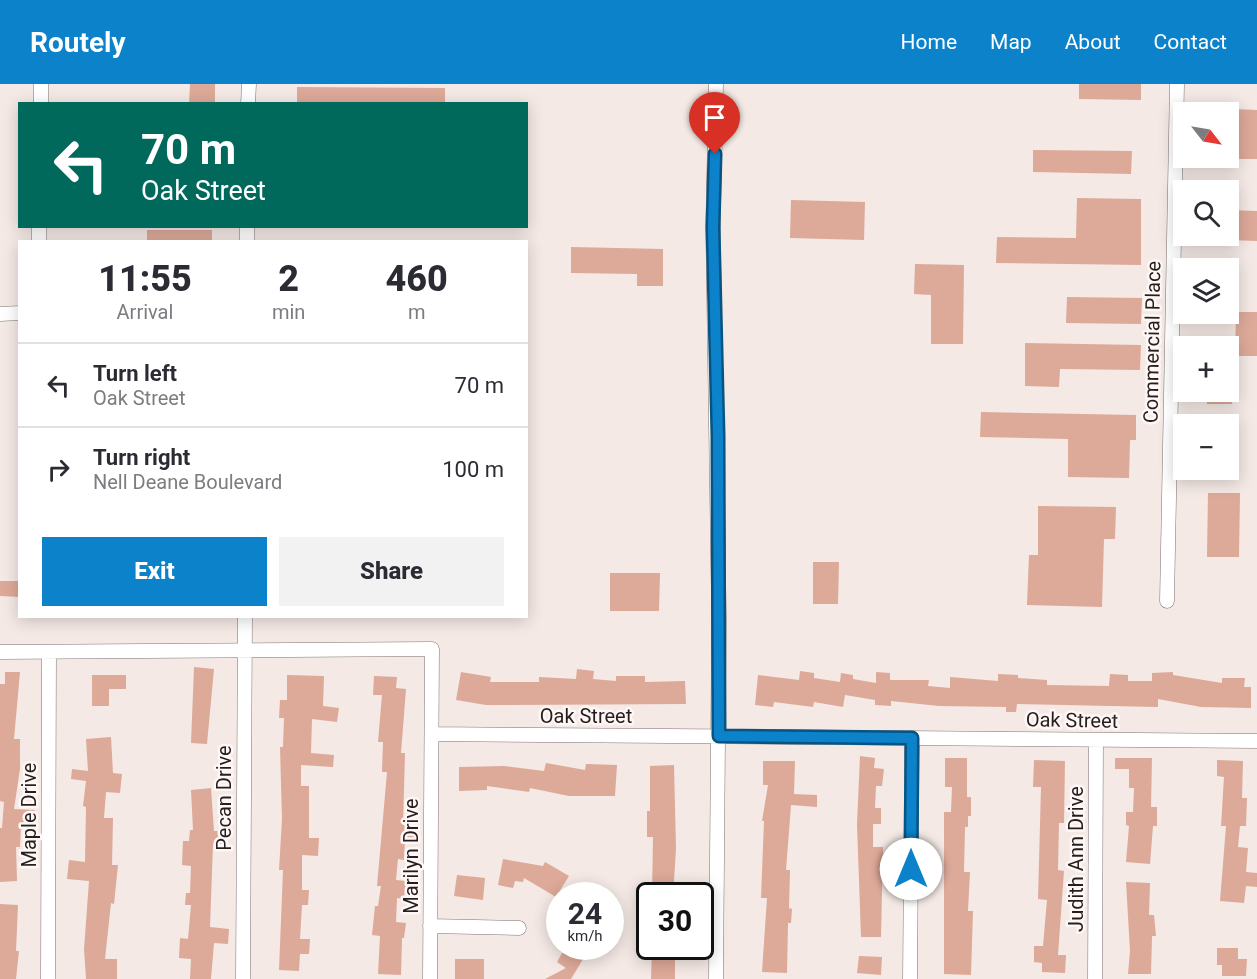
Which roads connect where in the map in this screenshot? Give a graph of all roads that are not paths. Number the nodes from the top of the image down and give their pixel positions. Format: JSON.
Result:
{"nodes":[{"id":1,"x":41,"y":84,"type":"edge"},
{"id":2,"x":249,"y":84,"type":"edge"},
{"id":3,"x":716,"y":84,"type":"edge"},
{"id":4,"x":1177,"y":84,"type":"edge"},
{"id":5,"x":41,"y":102,"type":"edge"},
{"id":6,"x":248,"y":102,"type":"edge"},
{"id":7,"x":18,"y":313,"type":"edge"},
{"id":8,"x":0,"y":314,"type":"edge"},
{"id":9,"x":1167,"y":602,"type":"dead end"},
{"id":10,"x":244,"y":618,"type":"edge"},
{"id":11,"x":0,"y":652,"type":"edge"},
{"id":12,"x":49,"y":652,"type":"junction"},
{"id":13,"x":244,"y":652,"type":"junction"},
{"id":14,"x":432,"y":734,"type":"junction"},
{"id":15,"x":719,"y":736,"type":"junction"},
{"id":16,"x":912,"y":738,"type":"junction"},
{"id":17,"x":1096,"y":740,"type":"junction"},
{"id":18,"x":1257,"y":741,"type":"edge"},
{"id":19,"x":430,"y":926,"type":"junction"},
{"id":20,"x":519,"y":928,"type":"dead end"},
{"id":21,"x":48,"y":979,"type":"edge"},
{"id":22,"x":243,"y":979,"type":"edge"},
{"id":23,"x":430,"y":979,"type":"edge"},
{"id":24,"x":716,"y":979,"type":"edge"},
{"id":25,"x":910,"y":979,"type":"edge"},
{"id":26,"x":1095,"y":979,"type":"edge"}],
"edges":[{"from":1,"to":5,"type":"street"},
{"from":2,"to":6,"type":"street"},
{"from":3,"to":15,"type":"street"},
{"from":4,"to":9,"type":"street","name":"Commercial Place"},
{"from":7,"to":8,"type":"street"},
{"from":10,"to":13,"type":"street","name":"Pecan Drive"},
{"from":11,"to":12,"type":"street"},
{"from":12,"to":13,"type":"street"},
{"from":12,"to":21,"type":"street","name":"Maple Drive"},
{"from":13,"to":14,"type":"street"},
{"from":13,"to":22,"type":"street","name":"Pecan Drive"},
{"from":14,"to":15,"type":"street","name":"Oak Street"},
{"from":14,"to":19,"type":"street","name":"Marilyn Drive"},
{"from":15,"to":16,"type":"street","name":"Oak Street"},
{"from":15,"to":24,"type":"street"},
{"from":16,"to":17,"type":"street","name":"Oak Street"},
{"from":16,"to":25,"type":"street"},
{"from":17,"to":18,"type":"street","name":"Oak Street"},
{"from":17,"to":26,"type":"street","name":"Judith Ann Drive"},
{"from":19,"to":20,"type":"street"},
{"from":19,"to":23,"type":"street","name":"Marilyn Drive"}]}
